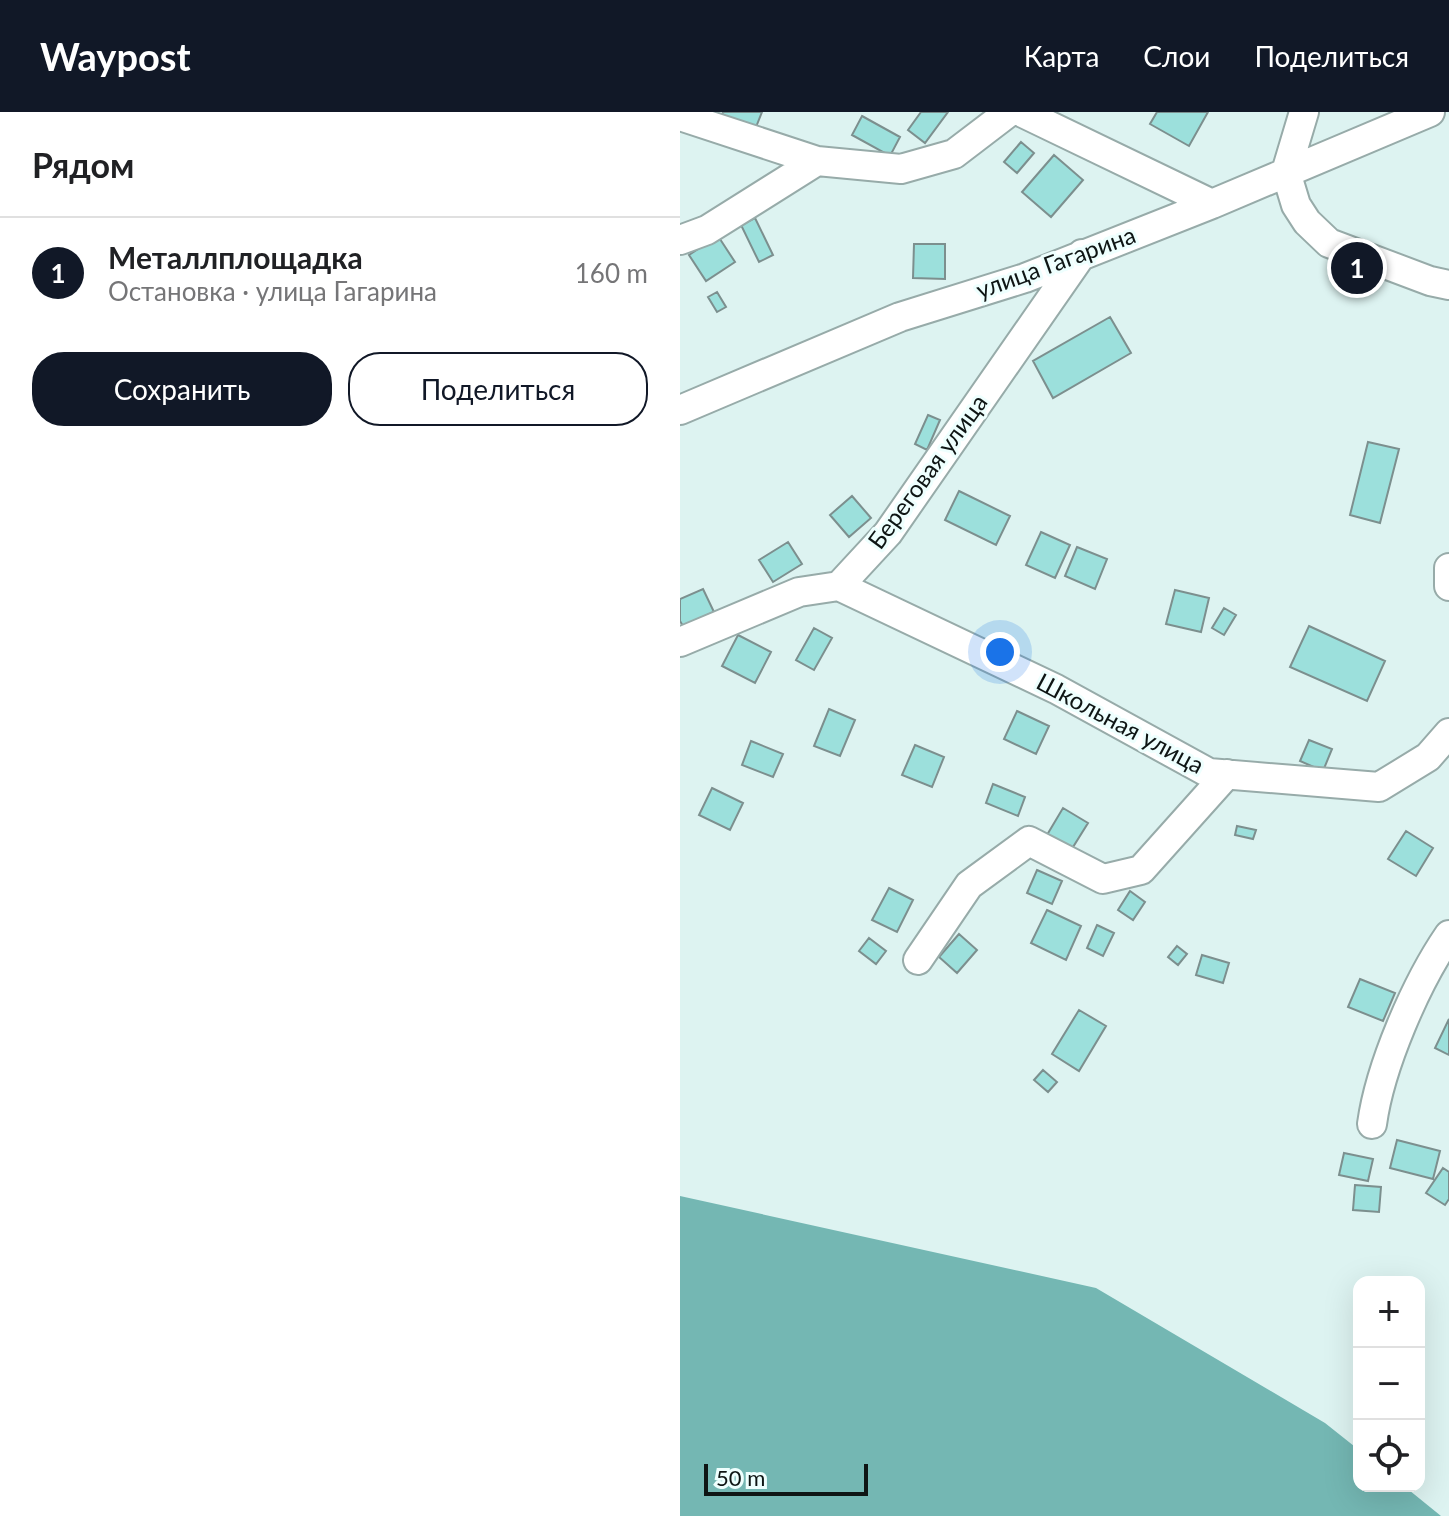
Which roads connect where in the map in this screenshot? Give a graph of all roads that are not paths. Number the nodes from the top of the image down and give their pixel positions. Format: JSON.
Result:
{"nodes":[{"id":1,"x":1009,"y":112,"type":"edge"},
{"id":2,"x":1021,"y":112,"type":"edge"},
{"id":3,"x":1304,"y":112,"type":"edge"},
{"id":4,"x":1430,"y":112,"type":"edge"},
{"id":5,"x":680,"y":116,"type":"edge"},
{"id":6,"x":817,"y":161,"type":"junction"},
{"id":7,"x":1286,"y":172,"type":"junction"},
{"id":8,"x":1252,"y":187,"type":"junction"},
{"id":9,"x":1212,"y":204,"type":"junction"},
{"id":10,"x":1296,"y":205,"type":"junction"},
{"id":11,"x":680,"y":240,"type":"edge"},
{"id":12,"x":1082,"y":254,"type":"junction"},
{"id":13,"x":1449,"y":285,"type":"edge"},
{"id":14,"x":680,"y":410,"type":"edge"},
{"id":15,"x":1449,"y":568,"type":"edge"},
{"id":16,"x":1449,"y":579,"type":"edge"},
{"id":17,"x":839,"y":586,"type":"junction"},
{"id":18,"x":1449,"y":586,"type":"edge"},
{"id":19,"x":680,"y":642,"type":"edge"},
{"id":20,"x":1449,"y":733,"type":"edge"},
{"id":21,"x":1227,"y":774,"type":"junction"},
{"id":22,"x":1449,"y":935,"type":"edge"},
{"id":23,"x":918,"y":960,"type":"dead end"},
{"id":24,"x":1372,"y":1124,"type":"dead end"}],
"edges":[{"from":1,"to":6,"type":"street"},
{"from":2,"to":9,"type":"street"},
{"from":3,"to":7,"type":"street"},
{"from":4,"to":7,"type":"street","name":"улица Гагарина"},
{"from":5,"to":6,"type":"street"},
{"from":6,"to":11,"type":"street"},
{"from":7,"to":8,"type":"street","name":"улица Гагарина"},
{"from":7,"to":10,"type":"street"},
{"from":8,"to":9,"type":"street","name":"улица Гагарина"},
{"from":8,"to":10,"type":"street"},
{"from":9,"to":12,"type":"street","name":"улица Гагарина"},
{"from":10,"to":13,"type":"street"},
{"from":12,"to":14,"type":"street","name":"улица Гагарина"},
{"from":12,"to":17,"type":"street","name":"Береговая улица"},
{"from":15,"to":16,"type":"street"},
{"from":16,"to":18,"type":"street"},
{"from":17,"to":19,"type":"street"},
{"from":17,"to":21,"type":"street","name":"Школьная улица"},
{"from":20,"to":21,"type":"street","name":"Школьная улица"},
{"from":21,"to":23,"type":"street"},
{"from":22,"to":24,"type":"street"}]}
